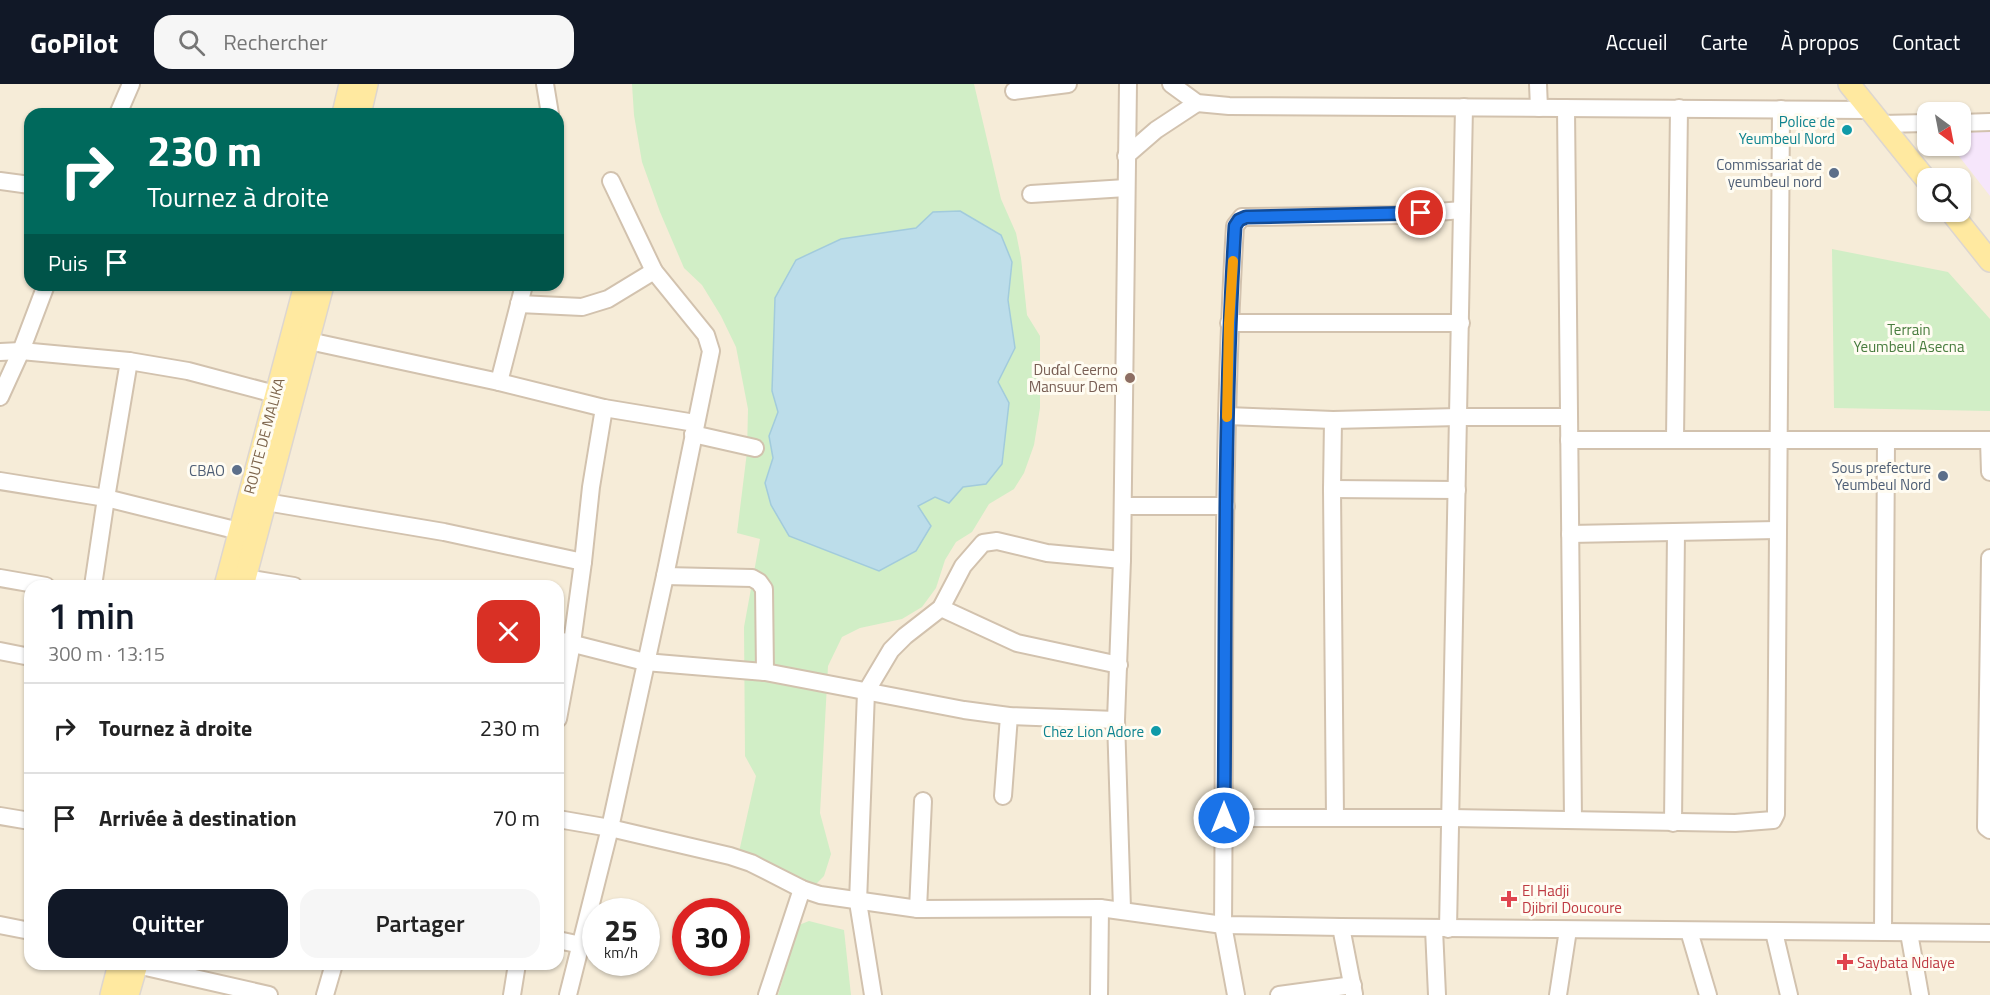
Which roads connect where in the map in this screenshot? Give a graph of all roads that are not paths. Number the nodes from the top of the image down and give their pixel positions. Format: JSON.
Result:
{"nodes":[{"id":1,"x":131,"y":84,"type":"edge"},
{"id":2,"x":350,"y":84,"type":"edge"},
{"id":3,"x":367,"y":84,"type":"edge"},
{"id":4,"x":545,"y":84,"type":"edge"},
{"id":5,"x":1068,"y":84,"type":"edge"},
{"id":6,"x":1128,"y":84,"type":"edge"},
{"id":7,"x":1171,"y":84,"type":"edge"},
{"id":8,"x":1538,"y":84,"type":"edge"},
{"id":9,"x":1849,"y":84,"type":"edge"},
{"id":10,"x":1014,"y":91,"type":"dead end"},
{"id":11,"x":1197,"y":103,"type":"junction"},
{"id":12,"x":1464,"y":107,"type":"junction"},
{"id":13,"x":121,"y":108,"type":"edge"},
{"id":14,"x":344,"y":108,"type":"edge"},
{"id":15,"x":361,"y":108,"type":"edge"},
{"id":16,"x":549,"y":108,"type":"edge"},
{"id":17,"x":1539,"y":108,"type":"junction"},
{"id":18,"x":1566,"y":108,"type":"junction"},
{"id":19,"x":1678,"y":108,"type":"junction"},
{"id":20,"x":1781,"y":109,"type":"junction"},
{"id":21,"x":1876,"y":117,"type":"junction"},
{"id":22,"x":1917,"y":122,"type":"edge"},
{"id":23,"x":1990,"y":122,"type":"edge"},
{"id":24,"x":1971,"y":123,"type":"edge"},
{"id":25,"x":1126,"y":156,"type":"junction"},
{"id":26,"x":1917,"y":168,"type":"edge"},
{"id":27,"x":0,"y":181,"type":"edge"},
{"id":28,"x":611,"y":181,"type":"dead end"},
{"id":29,"x":24,"y":184,"type":"edge"},
{"id":30,"x":1126,"y":188,"type":"junction"},
{"id":31,"x":1031,"y":194,"type":"dead end"},
{"id":32,"x":1462,"y":210,"type":"junction"},
{"id":33,"x":1959,"y":222,"type":"edge"},
{"id":34,"x":1990,"y":261,"type":"edge"},
{"id":35,"x":654,"y":271,"type":"junction"},
{"id":36,"x":44,"y":291,"type":"edge"},
{"id":37,"x":303,"y":291,"type":"edge"},
{"id":38,"x":322,"y":291,"type":"edge"},
{"id":39,"x":522,"y":291,"type":"edge"},
{"id":40,"x":519,"y":304,"type":"junction"},
{"id":41,"x":1229,"y":323,"type":"junction"},
{"id":42,"x":1461,"y":323,"type":"junction"},
{"id":43,"x":309,"y":341,"type":"junction"},
{"id":44,"x":21,"y":351,"type":"junction"},
{"id":45,"x":0,"y":352,"type":"edge"},
{"id":46,"x":129,"y":360,"type":"junction"},
{"id":47,"x":499,"y":382,"type":"junction"},
{"id":48,"x":274,"y":394,"type":"junction"},
{"id":49,"x":0,"y":397,"type":"edge"},
{"id":50,"x":604,"y":408,"type":"junction"},
{"id":51,"x":1227,"y":416,"type":"junction"},
{"id":52,"x":1458,"y":417,"type":"junction"},
{"id":53,"x":1569,"y":417,"type":"junction"},
{"id":54,"x":1333,"y":420,"type":"junction"},
{"id":55,"x":694,"y":429,"type":"junction"},
{"id":56,"x":1569,"y":440,"type":"junction"},
{"id":57,"x":1675,"y":440,"type":"junction"},
{"id":58,"x":1990,"y":440,"type":"edge"},
{"id":59,"x":1778,"y":441,"type":"junction"},
{"id":60,"x":1886,"y":441,"type":"junction"},
{"id":61,"x":755,"y":448,"type":"dead end"},
{"id":62,"x":1990,"y":472,"type":"edge"},
{"id":63,"x":0,"y":481,"type":"edge"},
{"id":64,"x":1332,"y":489,"type":"junction"},
{"id":65,"x":1457,"y":490,"type":"junction"},
{"id":66,"x":106,"y":498,"type":"junction"},
{"id":67,"x":266,"y":502,"type":"junction"},
{"id":68,"x":1123,"y":506,"type":"junction"},
{"id":69,"x":1226,"y":506,"type":"junction"},
{"id":70,"x":1777,"y":530,"type":"junction"},
{"id":71,"x":239,"y":531,"type":"junction"},
{"id":72,"x":1676,"y":532,"type":"junction"},
{"id":73,"x":1570,"y":534,"type":"junction"},
{"id":74,"x":1990,"y":558,"type":"edge"},
{"id":75,"x":1122,"y":560,"type":"junction"},
{"id":76,"x":584,"y":562,"type":"junction"},
{"id":77,"x":665,"y":576,"type":"junction"},
{"id":78,"x":0,"y":578,"type":"edge"},
{"id":79,"x":94,"y":580,"type":"edge"},
{"id":80,"x":227,"y":580,"type":"edge"},
{"id":81,"x":245,"y":580,"type":"edge"},
{"id":82,"x":24,"y":582,"type":"edge"},
{"id":83,"x":941,"y":608,"type":"junction"},
{"id":84,"x":1990,"y":608,"type":"edge"},
{"id":85,"x":565,"y":642,"type":"edge"},
{"id":86,"x":0,"y":651,"type":"edge"},
{"id":87,"x":24,"y":656,"type":"edge"},
{"id":88,"x":645,"y":662,"type":"junction"},
{"id":89,"x":1119,"y":665,"type":"junction"},
{"id":90,"x":765,"y":672,"type":"junction"},
{"id":91,"x":867,"y":692,"type":"junction"},
{"id":92,"x":1009,"y":716,"type":"junction"},
{"id":93,"x":1116,"y":720,"type":"junction"},
{"id":94,"x":1988,"y":760,"type":"edge"},
{"id":95,"x":1003,"y":796,"type":"dead end"},
{"id":96,"x":923,"y":801,"type":"dead end"},
{"id":97,"x":0,"y":816,"type":"edge"},
{"id":98,"x":1224,"y":818,"type":"junction"},
{"id":99,"x":1335,"y":818,"type":"junction"},
{"id":100,"x":1450,"y":818,"type":"junction"},
{"id":101,"x":1573,"y":819,"type":"junction"},
{"id":102,"x":24,"y":820,"type":"edge"},
{"id":103,"x":564,"y":820,"type":"edge"},
{"id":104,"x":1673,"y":823,"type":"junction"},
{"id":105,"x":610,"y":828,"type":"junction"},
{"id":106,"x":1990,"y":830,"type":"edge"},
{"id":107,"x":802,"y":889,"type":"junction"},
{"id":108,"x":858,"y":902,"type":"junction"},
{"id":109,"x":1100,"y":908,"type":"junction"},
{"id":110,"x":918,"y":909,"type":"junction"},
{"id":111,"x":1122,"y":909,"type":"junction"},
{"id":112,"x":1224,"y":924,"type":"junction"},
{"id":113,"x":0,"y":925,"type":"edge"},
{"id":114,"x":1341,"y":927,"type":"junction"},
{"id":115,"x":1441,"y":929,"type":"junction"},
{"id":116,"x":24,"y":930,"type":"edge"},
{"id":117,"x":1568,"y":930,"type":"junction"},
{"id":118,"x":1689,"y":931,"type":"junction"},
{"id":119,"x":1774,"y":932,"type":"junction"},
{"id":120,"x":1883,"y":932,"type":"junction"},
{"id":121,"x":1909,"y":933,"type":"junction"},
{"id":122,"x":1990,"y":933,"type":"edge"},
{"id":123,"x":564,"y":941,"type":"edge"},
{"id":124,"x":581,"y":945,"type":"junction"},
{"id":125,"x":117,"y":970,"type":"edge"},
{"id":126,"x":136,"y":970,"type":"edge"},
{"id":127,"x":159,"y":970,"type":"edge"},
{"id":128,"x":332,"y":970,"type":"edge"},
{"id":129,"x":516,"y":970,"type":"edge"},
{"id":130,"x":1353,"y":990,"type":"edge"},
{"id":131,"x":111,"y":995,"type":"edge"},
{"id":132,"x":128,"y":995,"type":"edge"},
{"id":133,"x":270,"y":995,"type":"edge"},
{"id":134,"x":325,"y":995,"type":"edge"},
{"id":135,"x":512,"y":995,"type":"edge"},
{"id":136,"x":568,"y":995,"type":"edge"},
{"id":137,"x":767,"y":995,"type":"edge"},
{"id":138,"x":873,"y":995,"type":"edge"},
{"id":139,"x":1099,"y":995,"type":"edge"},
{"id":140,"x":1236,"y":995,"type":"edge"},
{"id":141,"x":1279,"y":995,"type":"edge"},
{"id":142,"x":1437,"y":995,"type":"edge"},
{"id":143,"x":1558,"y":995,"type":"edge"},
{"id":144,"x":1708,"y":995,"type":"edge"},
{"id":145,"x":1789,"y":995,"type":"edge"},
{"id":146,"x":1920,"y":995,"type":"edge"}],
"edges":[{"from":1,"to":13,"type":"street"},
{"from":2,"to":14,"type":"main road"},
{"from":3,"to":15,"type":"main road"},
{"from":4,"to":16,"type":"street"},
{"from":5,"to":10,"type":"street"},
{"from":6,"to":25,"type":"street"},
{"from":7,"to":11,"type":"street"},
{"from":8,"to":17,"type":"street"},
{"from":9,"to":21,"type":"main road"},
{"from":11,"to":12,"type":"street"},
{"from":11,"to":25,"type":"street"},
{"from":12,"to":17,"type":"street"},
{"from":12,"to":32,"type":"street"},
{"from":17,"to":18,"type":"street"},
{"from":18,"to":19,"type":"street"},
{"from":18,"to":53,"type":"street"},
{"from":19,"to":20,"type":"street"},
{"from":19,"to":57,"type":"street"},
{"from":20,"to":21,"type":"street"},
{"from":20,"to":59,"type":"street"},
{"from":21,"to":22,"type":"street"},
{"from":21,"to":26,"type":"main road"},
{"from":23,"to":24,"type":"street"},
{"from":25,"to":30,"type":"street"},
{"from":27,"to":29,"type":"street"},
{"from":28,"to":35,"type":"street"},
{"from":30,"to":31,"type":"street"},
{"from":30,"to":68,"type":"street"},
{"from":32,"to":41,"type":"street"},
{"from":32,"to":42,"type":"street"},
{"from":33,"to":34,"type":"main road"},
{"from":35,"to":40,"type":"street"},
{"from":35,"to":55,"type":"street"},
{"from":36,"to":44,"type":"street"},
{"from":37,"to":48,"type":"main road","name":"ROUTE DE MALIKA"},
{"from":38,"to":43,"type":"main road","name":"ROUTE DE MALIKA"},
{"from":39,"to":40,"type":"street"},
{"from":40,"to":47,"type":"street"},
{"from":41,"to":42,"type":"street"},
{"from":41,"to":51,"type":"street"},
{"from":42,"to":52,"type":"street"},
{"from":43,"to":47,"type":"street"},
{"from":43,"to":67,"type":"main road","name":"ROUTE DE MALIKA"},
{"from":44,"to":45,"type":"street"},
{"from":44,"to":46,"type":"street"},
{"from":44,"to":49,"type":"street"},
{"from":46,"to":48,"type":"street"},
{"from":46,"to":66,"type":"street"},
{"from":47,"to":50,"type":"street"},
{"from":48,"to":71,"type":"main road","name":"ROUTE DE MALIKA"},
{"from":50,"to":55,"type":"street"},
{"from":50,"to":76,"type":"street"},
{"from":51,"to":54,"type":"street"},
{"from":51,"to":69,"type":"street"},
{"from":52,"to":53,"type":"street"},
{"from":52,"to":54,"type":"street"},
{"from":52,"to":65,"type":"street"},
{"from":53,"to":56,"type":"street"},
{"from":54,"to":64,"type":"street"},
{"from":55,"to":61,"type":"street"},
{"from":55,"to":77,"type":"street"},
{"from":56,"to":57,"type":"street"},
{"from":56,"to":73,"type":"street"},
{"from":57,"to":59,"type":"street"},
{"from":58,"to":60,"type":"street"},
{"from":58,"to":62,"type":"street"},
{"from":59,"to":60,"type":"street"},
{"from":59,"to":70,"type":"street"},
{"from":60,"to":120,"type":"street"},
{"from":63,"to":66,"type":"street"},
{"from":64,"to":65,"type":"street"},
{"from":64,"to":99,"type":"street"},
{"from":65,"to":100,"type":"street"},
{"from":66,"to":71,"type":"street"},
{"from":66,"to":79,"type":"street"},
{"from":67,"to":76,"type":"street"},
{"from":67,"to":81,"type":"main road","name":"ROUTE DE MALIKA"},
{"from":68,"to":69,"type":"street"},
{"from":68,"to":75,"type":"street"},
{"from":69,"to":98,"type":"street"},
{"from":70,"to":72,"type":"street"},
{"from":70,"to":104,"type":"street"},
{"from":71,"to":80,"type":"main road","name":"ROUTE DE MALIKA"},
{"from":72,"to":73,"type":"street"},
{"from":72,"to":104,"type":"street"},
{"from":73,"to":101,"type":"street"},
{"from":74,"to":84,"type":"street"},
{"from":75,"to":83,"type":"street"},
{"from":75,"to":89,"type":"street"},
{"from":76,"to":85,"type":"street"},
{"from":77,"to":88,"type":"street"},
{"from":77,"to":90,"type":"street"},
{"from":78,"to":82,"type":"street"},
{"from":83,"to":89,"type":"street"},
{"from":83,"to":91,"type":"street"},
{"from":84,"to":94,"type":"street"},
{"from":85,"to":88,"type":"street"},
{"from":86,"to":87,"type":"street"},
{"from":88,"to":90,"type":"street"},
{"from":88,"to":105,"type":"street"},
{"from":89,"to":93,"type":"street"},
{"from":90,"to":91,"type":"street"},
{"from":91,"to":92,"type":"street"},
{"from":91,"to":108,"type":"street"},
{"from":92,"to":93,"type":"street"},
{"from":92,"to":95,"type":"street"},
{"from":93,"to":111,"type":"street"},
{"from":94,"to":106,"type":"street"},
{"from":96,"to":110,"type":"street"},
{"from":97,"to":102,"type":"street"},
{"from":98,"to":99,"type":"street"},
{"from":98,"to":112,"type":"street"},
{"from":99,"to":100,"type":"street"},
{"from":100,"to":101,"type":"street"},
{"from":100,"to":115,"type":"street"},
{"from":101,"to":104,"type":"street"},
{"from":103,"to":105,"type":"street"},
{"from":105,"to":107,"type":"street"},
{"from":105,"to":124,"type":"street"},
{"from":107,"to":108,"type":"street"},
{"from":107,"to":137,"type":"street"},
{"from":108,"to":110,"type":"street"},
{"from":108,"to":138,"type":"street"},
{"from":109,"to":110,"type":"street"},
{"from":109,"to":111,"type":"street"},
{"from":109,"to":139,"type":"street"},
{"from":111,"to":112,"type":"street"},
{"from":112,"to":114,"type":"street"},
{"from":112,"to":140,"type":"street"},
{"from":113,"to":116,"type":"street"},
{"from":114,"to":115,"type":"street"},
{"from":114,"to":130,"type":"street"},
{"from":115,"to":117,"type":"street"},
{"from":115,"to":142,"type":"street"},
{"from":117,"to":118,"type":"street"},
{"from":117,"to":143,"type":"street"},
{"from":118,"to":119,"type":"street"},
{"from":118,"to":144,"type":"street"},
{"from":119,"to":120,"type":"street"},
{"from":119,"to":145,"type":"street"},
{"from":120,"to":121,"type":"street"},
{"from":121,"to":122,"type":"street"},
{"from":121,"to":146,"type":"street"},
{"from":123,"to":124,"type":"street"},
{"from":124,"to":136,"type":"street"},
{"from":125,"to":131,"type":"main road"},
{"from":126,"to":132,"type":"main road"},
{"from":127,"to":133,"type":"street"},
{"from":128,"to":134,"type":"street"},
{"from":129,"to":135,"type":"street"},
{"from":130,"to":141,"type":"street"}]}
